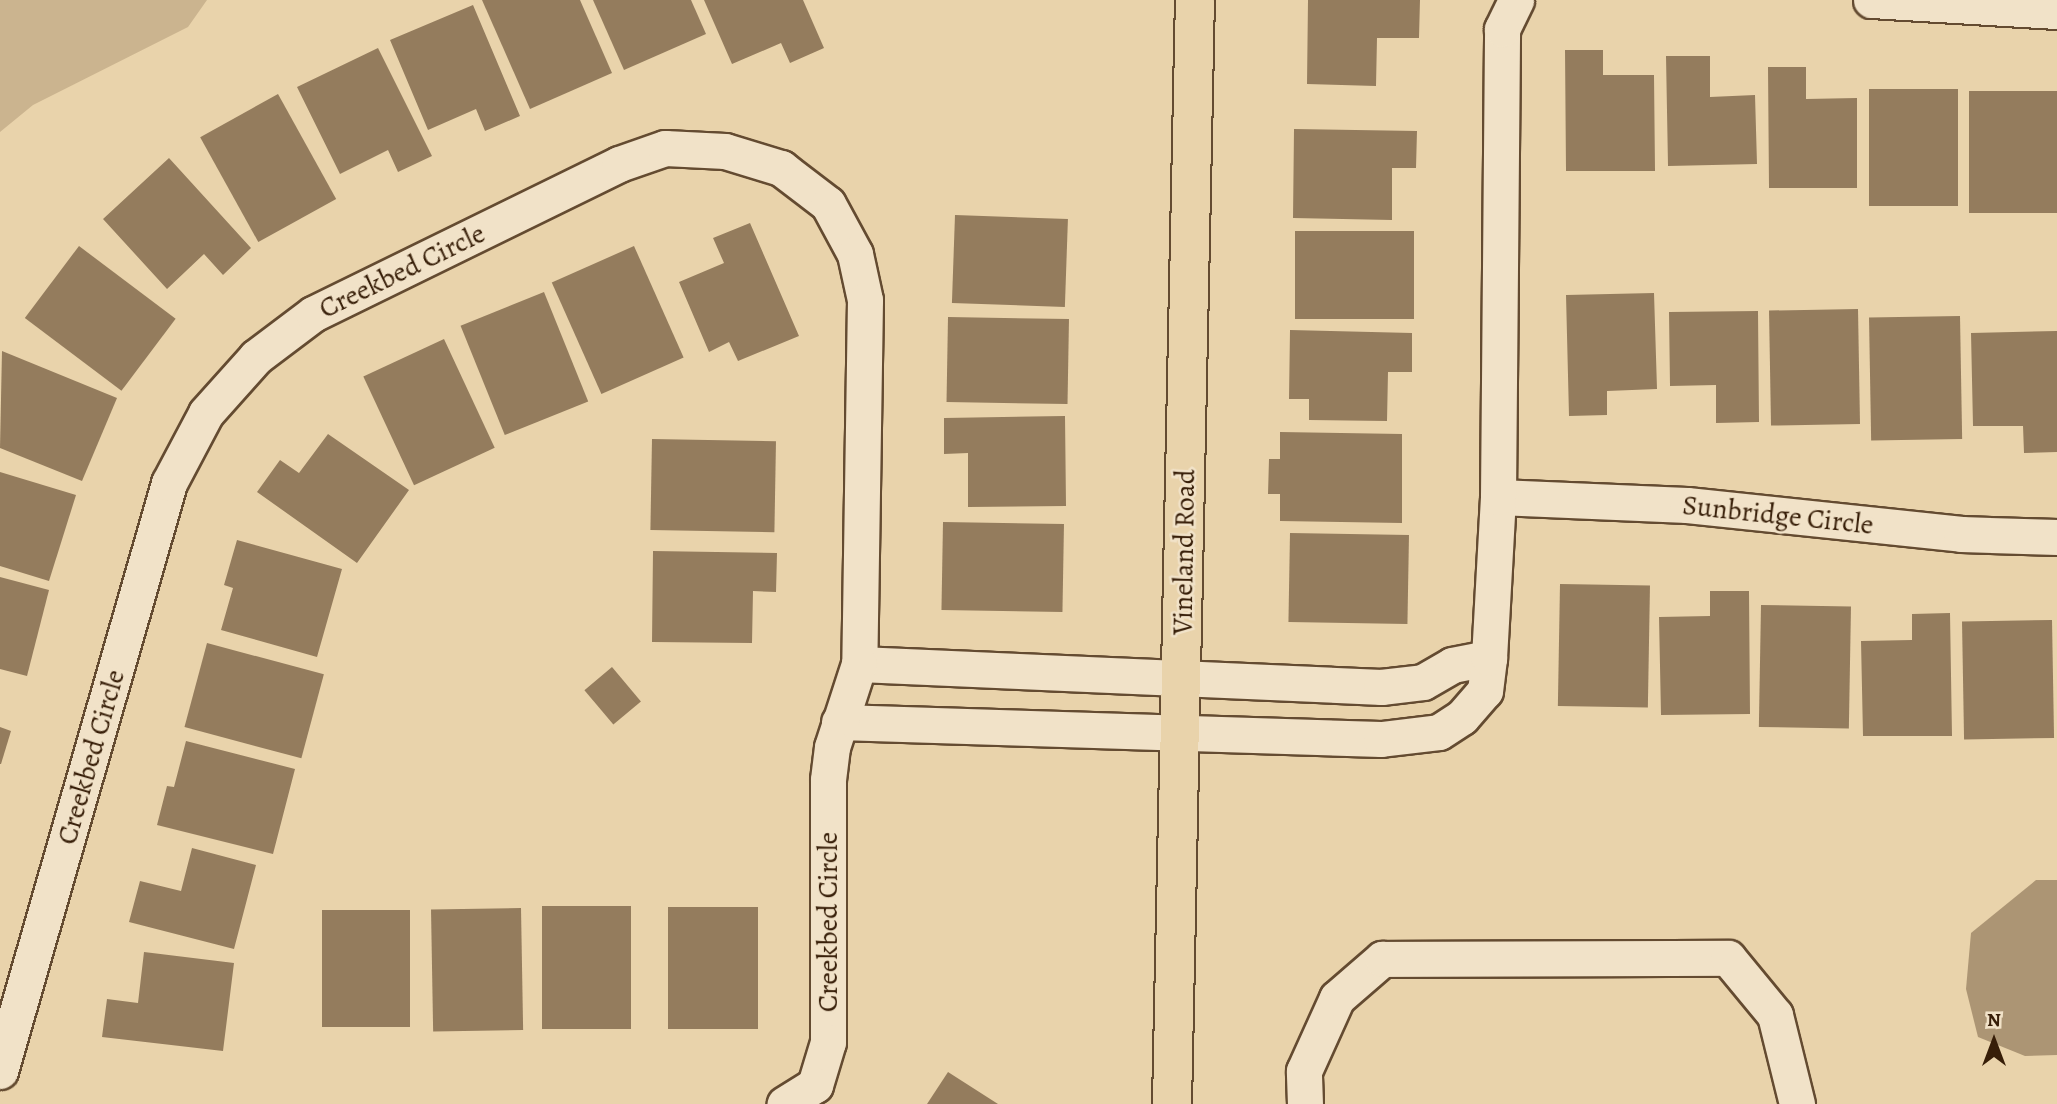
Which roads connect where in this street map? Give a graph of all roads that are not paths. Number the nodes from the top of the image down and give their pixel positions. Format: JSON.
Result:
{"nodes":[{"id":1,"x":1195,"y":0,"type":"edge"},
{"id":2,"x":1516,"y":0,"type":"edge"},
{"id":3,"x":1871,"y":0,"type":"edge"},
{"id":4,"x":2057,"y":11,"type":"edge"},
{"id":5,"x":1498,"y":497,"type":"junction"},
{"id":6,"x":2057,"y":537,"type":"edge"},
{"id":7,"x":1489,"y":658,"type":"junction"},
{"id":8,"x":859,"y":664,"type":"junction"},
{"id":9,"x":973,"y":667,"type":"junction"},
{"id":10,"x":1181,"y":675,"type":"junction"},
{"id":11,"x":1381,"y":687,"type":"junction"},
{"id":12,"x":839,"y":722,"type":"junction"},
{"id":13,"x":971,"y":725,"type":"junction"},
{"id":14,"x":1179,"y":731,"type":"junction"},
{"id":15,"x":1381,"y":739,"type":"junction"},
{"id":16,"x":0,"y":1071,"type":"edge"},
{"id":17,"x":785,"y":1104,"type":"edge"},
{"id":18,"x":1172,"y":1104,"type":"edge"},
{"id":19,"x":1305,"y":1104,"type":"edge"},
{"id":20,"x":1797,"y":1104,"type":"edge"}],
"edges":[{"from":1,"to":10,"type":"main road","name":"Vineland Road"},
{"from":2,"to":5,"type":"street"},
{"from":3,"to":4,"type":"street"},
{"from":5,"to":6,"type":"street","name":"Sunbridge Circle"},
{"from":5,"to":7,"type":"street"},
{"from":7,"to":11,"type":"street"},
{"from":7,"to":15,"type":"street"},
{"from":8,"to":9,"type":"street"},
{"from":8,"to":12,"type":"street","name":"Creekbed Circle"},
{"from":8,"to":16,"type":"street","name":"Creekbed Circle"},
{"from":9,"to":10,"type":"street"},
{"from":9,"to":13,"type":"street"},
{"from":10,"to":11,"type":"street"},
{"from":10,"to":14,"type":"main road","name":"Vineland Road"},
{"from":11,"to":15,"type":"street"},
{"from":12,"to":13,"type":"street"},
{"from":12,"to":17,"type":"street","name":"Creekbed Circle"},
{"from":13,"to":14,"type":"street"},
{"from":14,"to":15,"type":"street"},
{"from":14,"to":18,"type":"main road","name":"Vineland Road"},
{"from":19,"to":20,"type":"street"}]}
